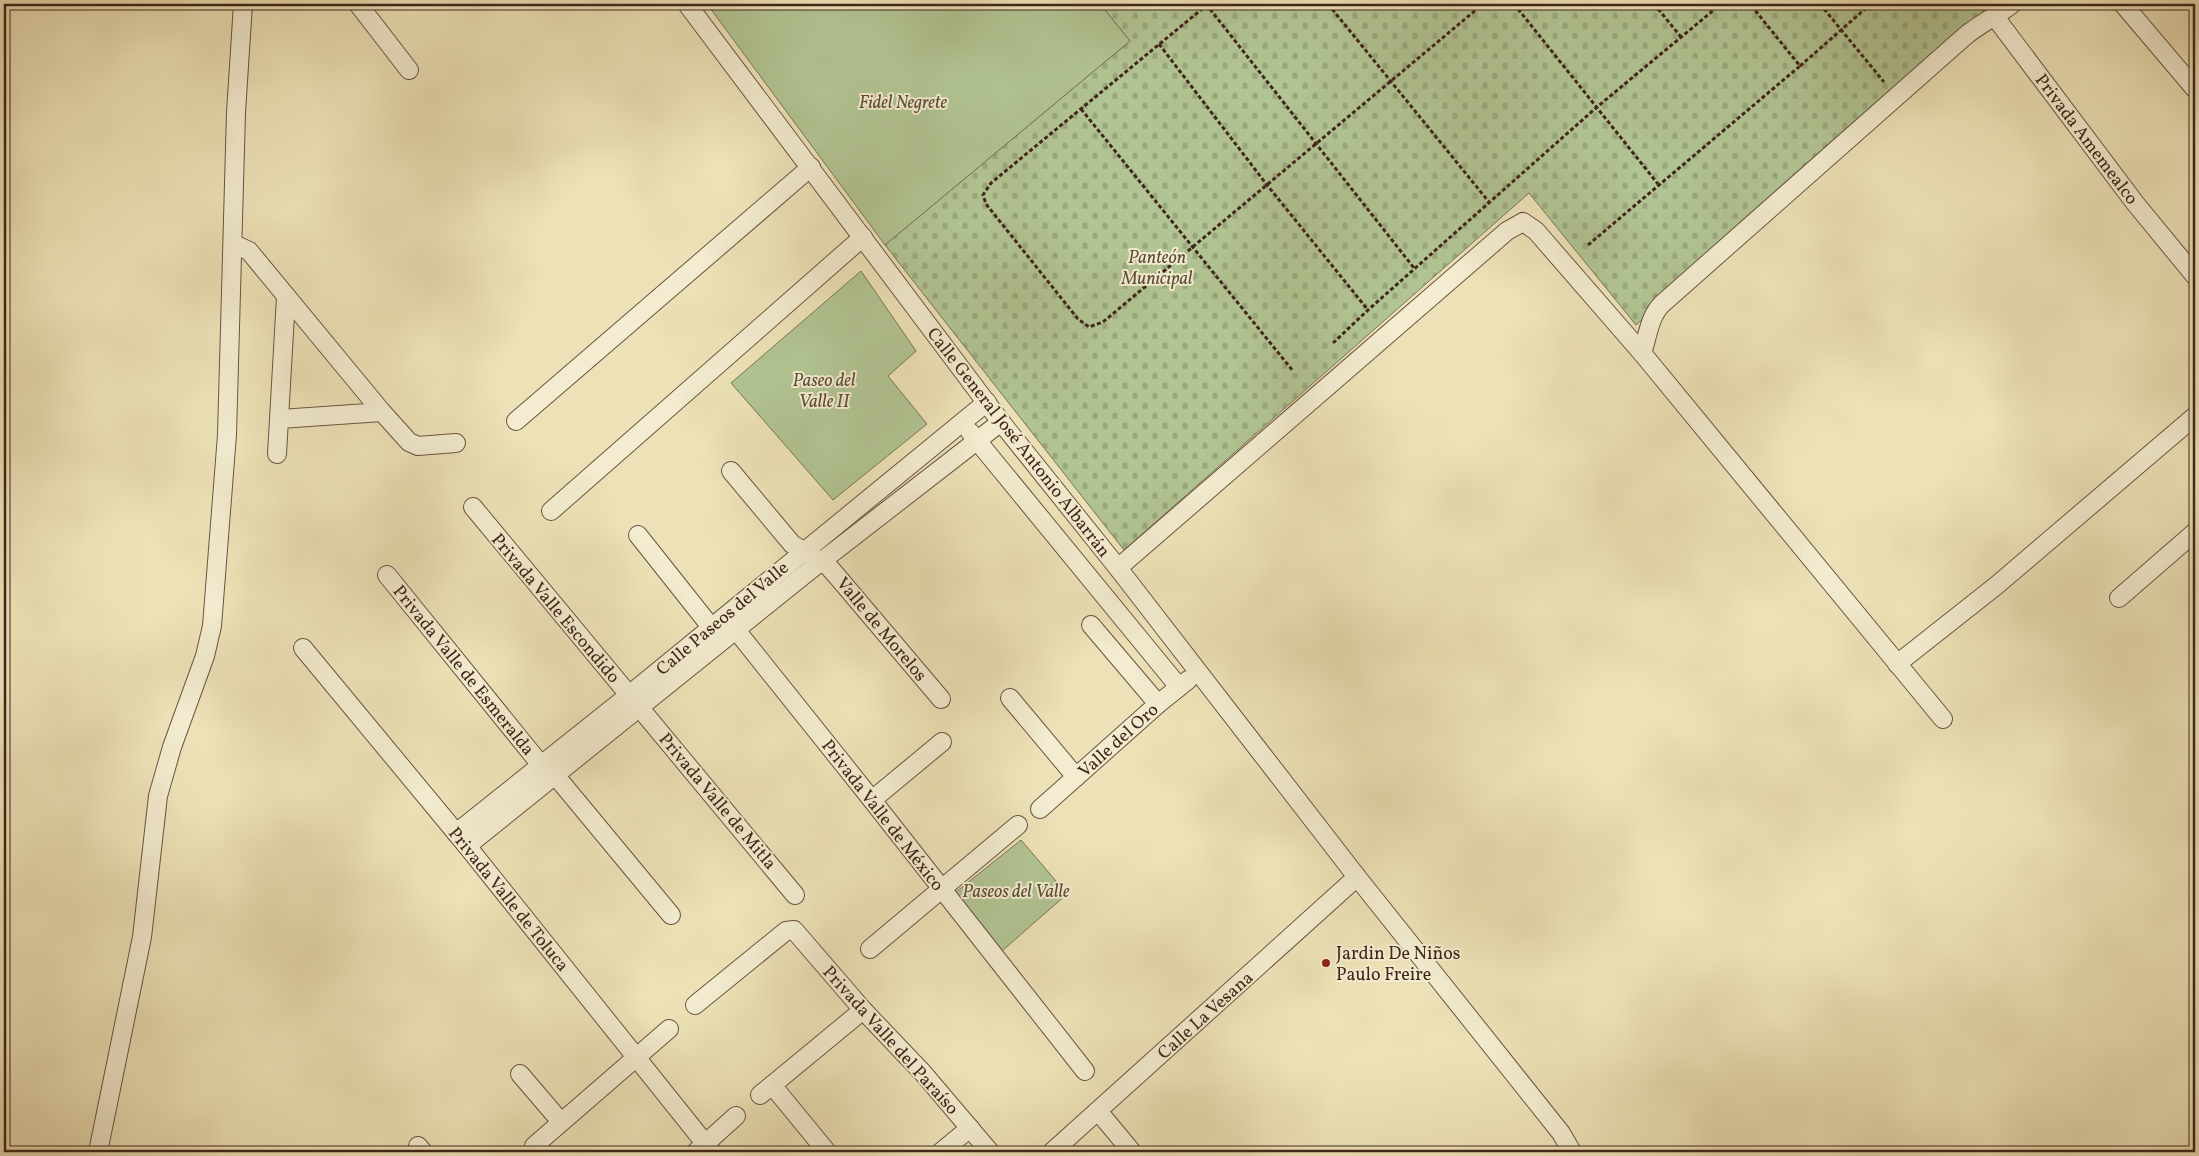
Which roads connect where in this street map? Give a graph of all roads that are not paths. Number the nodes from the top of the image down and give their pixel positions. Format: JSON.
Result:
{"nodes":[{"id":1,"x":243,"y":4,"type":"edge"},
{"id":2,"x":358,"y":4,"type":"edge"},
{"id":3,"x":687,"y":4,"type":"edge"},
{"id":4,"x":2012,"y":4,"type":"edge"},
{"id":5,"x":2123,"y":4,"type":"edge"},
{"id":6,"x":1995,"y":17,"type":"junction"},
{"id":7,"x":409,"y":70,"type":"dead end"},
{"id":8,"x":2195,"y":89,"type":"edge"},
{"id":9,"x":811,"y":167,"type":"junction"},
{"id":10,"x":862,"y":237,"type":"junction"},
{"id":11,"x":234,"y":244,"type":"junction"},
{"id":12,"x":2195,"y":276,"type":"edge"},
{"id":13,"x":286,"y":297,"type":"junction"},
{"id":14,"x":1642,"y":353,"type":"junction"},
{"id":15,"x":987,"y":402,"type":"junction"},
{"id":16,"x":382,"y":412,"type":"junction"},
{"id":17,"x":2195,"y":416,"type":"edge"},
{"id":18,"x":280,"y":418,"type":"junction"},
{"id":19,"x":516,"y":421,"type":"dead end"},
{"id":20,"x":961,"y":422,"type":"junction"},
{"id":21,"x":1002,"y":422,"type":"junction"},
{"id":22,"x":977,"y":440,"type":"junction"},
{"id":23,"x":456,"y":443,"type":"dead end"},
{"id":24,"x":277,"y":454,"type":"dead end"},
{"id":25,"x":731,"y":471,"type":"dead end"},
{"id":26,"x":473,"y":507,"type":"dead end"},
{"id":27,"x":551,"y":511,"type":"dead end"},
{"id":28,"x":2195,"y":532,"type":"edge"},
{"id":29,"x":638,"y":535,"type":"dead end"},
{"id":30,"x":803,"y":551,"type":"junction"},
{"id":31,"x":821,"y":562,"type":"junction"},
{"id":32,"x":1118,"y":568,"type":"junction"},
{"id":33,"x":387,"y":575,"type":"dead end"},
{"id":34,"x":2119,"y":598,"type":"dead end"},
{"id":35,"x":1090,"y":624,"type":"dead end"},
{"id":36,"x":711,"y":627,"type":"junction"},
{"id":37,"x":736,"y":630,"type":"junction"},
{"id":38,"x":303,"y":648,"type":"dead end"},
{"id":39,"x":1897,"y":664,"type":"junction"},
{"id":40,"x":1198,"y":672,"type":"junction"},
{"id":41,"x":1179,"y":687,"type":"junction"},
{"id":42,"x":1010,"y":698,"type":"dead end"},
{"id":43,"x":941,"y":699,"type":"dead end"},
{"id":44,"x":634,"y":702,"type":"junction"},
{"id":45,"x":1158,"y":704,"type":"junction"},
{"id":46,"x":1943,"y":719,"type":"dead end"},
{"id":47,"x":942,"y":742,"type":"dead end"},
{"id":48,"x":548,"y":770,"type":"junction"},
{"id":49,"x":1076,"y":777,"type":"junction"},
{"id":50,"x":872,"y":800,"type":"junction"},
{"id":51,"x":1040,"y":809,"type":"dead end"},
{"id":52,"x":1018,"y":825,"type":"dead end"},
{"id":53,"x":462,"y":839,"type":"junction"},
{"id":54,"x":1357,"y":877,"type":"junction"},
{"id":55,"x":942,"y":890,"type":"junction"},
{"id":56,"x":796,"y":895,"type":"dead end"},
{"id":57,"x":670,"y":915,"type":"dead end"},
{"id":58,"x":870,"y":949,"type":"dead end"},
{"id":59,"x":695,"y":1005,"type":"dead end"},
{"id":60,"x":863,"y":1010,"type":"junction"},
{"id":61,"x":669,"y":1029,"type":"dead end"},
{"id":62,"x":636,"y":1056,"type":"junction"},
{"id":63,"x":1085,"y":1071,"type":"dead end"},
{"id":64,"x":520,"y":1074,"type":"dead end"},
{"id":65,"x":1098,"y":1111,"type":"junction"},
{"id":66,"x":736,"y":1116,"type":"dead end"},
{"id":67,"x":561,"y":1122,"type":"junction"},
{"id":68,"x":970,"y":1128,"type":"junction"},
{"id":69,"x":534,"y":1146,"type":"dead end"},
{"id":70,"x":705,"y":1150,"type":"edge"},
{"id":71,"x":98,"y":1152,"type":"edge"},
{"id":72,"x":827,"y":1152,"type":"edge"},
{"id":73,"x":941,"y":1152,"type":"edge"},
{"id":74,"x":990,"y":1152,"type":"edge"},
{"id":75,"x":1052,"y":1152,"type":"edge"},
{"id":76,"x":1132,"y":1152,"type":"edge"},
{"id":77,"x":1572,"y":1152,"type":"edge"}],
"edges":[{"from":1,"to":11,"type":"street"},
{"from":2,"to":7,"type":"street"},
{"from":3,"to":9,"type":"street","name":"Calle General José Antonio Albarrán"},
{"from":4,"to":6,"type":"street"},
{"from":5,"to":8,"type":"street"},
{"from":6,"to":12,"type":"street","name":"Privada Amemealco"},
{"from":6,"to":14,"type":"street"},
{"from":9,"to":10,"type":"street","name":"Calle General José Antonio Albarrán"},
{"from":9,"to":19,"type":"street"},
{"from":10,"to":15,"type":"street","name":"Calle General José Antonio Albarrán"},
{"from":10,"to":27,"type":"street"},
{"from":11,"to":13,"type":"street"},
{"from":11,"to":71,"type":"street"},
{"from":13,"to":16,"type":"street"},
{"from":13,"to":18,"type":"street"},
{"from":14,"to":32,"type":"street"},
{"from":14,"to":39,"type":"street"},
{"from":15,"to":20,"type":"street","name":"Calle Paseos del Valle"},
{"from":15,"to":21,"type":"street","name":"Calle General José Antonio Albarrán"},
{"from":16,"to":18,"type":"street"},
{"from":16,"to":23,"type":"street"},
{"from":17,"to":39,"type":"street"},
{"from":18,"to":24,"type":"street"},
{"from":20,"to":22,"type":"street"},
{"from":20,"to":30,"type":"street","name":"Calle Paseos del Valle"},
{"from":21,"to":22,"type":"street","name":"Calle Paseos del Valle"},
{"from":21,"to":32,"type":"street","name":"Calle General José Antonio Albarrán"},
{"from":22,"to":31,"type":"street","name":"Calle Paseos del Valle"},
{"from":22,"to":41,"type":"street"},
{"from":25,"to":30,"type":"street","name":"Valle de Morelos"},
{"from":26,"to":44,"type":"street","name":"Privada Valle Escondido"},
{"from":28,"to":34,"type":"street"},
{"from":29,"to":36,"type":"street"},
{"from":30,"to":31,"type":"street","name":"Valle de Morelos"},
{"from":30,"to":36,"type":"street","name":"Calle Paseos del Valle"},
{"from":31,"to":37,"type":"street","name":"Calle Paseos del Valle"},
{"from":31,"to":43,"type":"street","name":"Valle de Morelos"},
{"from":32,"to":40,"type":"street","name":"Calle General José Antonio Albarrán"},
{"from":33,"to":48,"type":"street","name":"Privada Valle de Esmeralda"},
{"from":35,"to":45,"type":"street"},
{"from":36,"to":44,"type":"street","name":"Calle Paseos del Valle"},
{"from":37,"to":44,"type":"street","name":"Calle Paseos del Valle"},
{"from":37,"to":50,"type":"street","name":"Privada Valle de México"},
{"from":38,"to":53,"type":"street","name":"Privada Valle de Toluca"},
{"from":39,"to":46,"type":"street"},
{"from":40,"to":41,"type":"street","name":"Valle del Oro"},
{"from":40,"to":54,"type":"street","name":"Calle General José Antonio Albarrán"},
{"from":41,"to":45,"type":"street","name":"Valle del Oro"},
{"from":42,"to":49,"type":"street"},
{"from":44,"to":48,"type":"street","name":"Calle Paseos del Valle"},
{"from":44,"to":56,"type":"street","name":"Privada Valle de Mitla"},
{"from":45,"to":49,"type":"street","name":"Valle del Oro"},
{"from":47,"to":50,"type":"street"},
{"from":48,"to":53,"type":"street","name":"Calle Paseos del Valle"},
{"from":48,"to":57,"type":"street","name":"Privada Valle de Esmeralda"},
{"from":49,"to":51,"type":"street","name":"Valle del Oro"},
{"from":50,"to":55,"type":"street","name":"Privada Valle de México"},
{"from":52,"to":55,"type":"street"},
{"from":53,"to":62,"type":"street","name":"Privada Valle de Toluca"},
{"from":54,"to":65,"type":"street","name":"Calle La Vesana"},
{"from":54,"to":77,"type":"street","name":"Calle General José Antonio Albarrán"},
{"from":55,"to":58,"type":"street"},
{"from":55,"to":63,"type":"street","name":"Privada Valle de México"},
{"from":59,"to":60,"type":"street","name":"Privada Valle del Paraíso"},
{"from":60,"to":68,"type":"street","name":"Privada Valle del Paraíso"},
{"from":60,"to":72,"type":"street"},
{"from":61,"to":62,"type":"street"},
{"from":62,"to":67,"type":"street"},
{"from":62,"to":70,"type":"street","name":"Privada Valle de Toluca"},
{"from":64,"to":67,"type":"street"},
{"from":65,"to":75,"type":"street","name":"Calle La Vesana"},
{"from":65,"to":76,"type":"street"},
{"from":66,"to":70,"type":"street"},
{"from":67,"to":69,"type":"street"},
{"from":68,"to":73,"type":"street"},
{"from":68,"to":74,"type":"street","name":"Privada Valle del Paraíso"}]}
